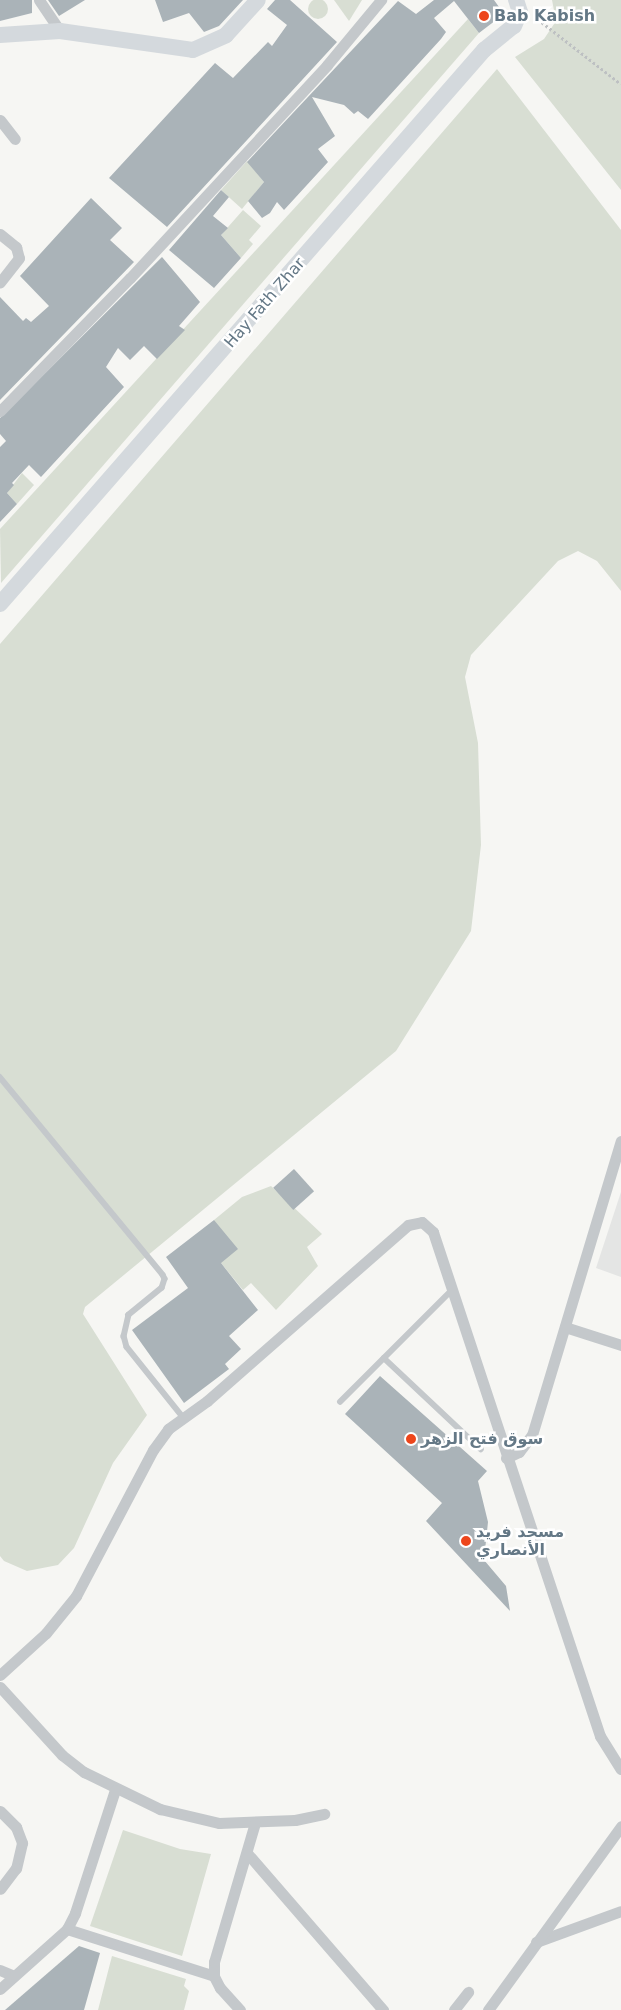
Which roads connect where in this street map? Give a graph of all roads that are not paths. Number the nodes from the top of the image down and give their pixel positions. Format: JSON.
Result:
{"nodes":[{"id":1,"x":39,"y":0,"type":"edge"},
{"id":2,"x":258,"y":0,"type":"edge"},
{"id":3,"x":381,"y":0,"type":"edge"},
{"id":4,"x":516,"y":1,"type":"edge"},
{"id":5,"x":60,"y":31,"type":"junction"},
{"id":6,"x":0,"y":35,"type":"edge"},
{"id":7,"x":0,"y":120,"type":"edge"},
{"id":8,"x":15,"y":139,"type":"dead end"},
{"id":9,"x":0,"y":234,"type":"edge"},
{"id":10,"x":0,"y":282,"type":"edge"},
{"id":11,"x":0,"y":411,"type":"edge"},
{"id":12,"x":0,"y":604,"type":"edge"},
{"id":13,"x":0,"y":1077,"type":"edge"},
{"id":14,"x":621,"y":1141,"type":"edge"},
{"id":15,"x":452,"y":1290,"type":"junction"},
{"id":16,"x":565,"y":1327,"type":"junction"},
{"id":17,"x":621,"y":1345,"type":"edge"},
{"id":18,"x":384,"y":1358,"type":"junction"},
{"id":19,"x":340,"y":1402,"type":"dead end"},
{"id":20,"x":183,"y":1417,"type":"junction"},
{"id":21,"x":481,"y":1449,"type":"dead end"},
{"id":22,"x":506,"y":1458,"type":"junction"},
{"id":23,"x":0,"y":1675,"type":"edge"},
{"id":24,"x":0,"y":1687,"type":"edge"},
{"id":25,"x":621,"y":1769,"type":"edge"},
{"id":26,"x":115,"y":1790,"type":"junction"},
{"id":27,"x":0,"y":1811,"type":"edge"},
{"id":28,"x":324,"y":1814,"type":"dead end"},
{"id":29,"x":255,"y":1823,"type":"junction"},
{"id":30,"x":621,"y":1826,"type":"edge"},
{"id":31,"x":247,"y":1853,"type":"junction"},
{"id":32,"x":0,"y":1889,"type":"edge"},
{"id":33,"x":621,"y":1912,"type":"edge"},
{"id":34,"x":67,"y":1929,"type":"junction"},
{"id":35,"x":536,"y":1942,"type":"junction"},
{"id":36,"x":0,"y":1970,"type":"edge"},
{"id":37,"x":14,"y":1976,"type":"junction"},
{"id":38,"x":214,"y":1976,"type":"junction"},
{"id":39,"x":0,"y":1989,"type":"edge"},
{"id":40,"x":468,"y":1992,"type":"dead end"},
{"id":41,"x":240,"y":2010,"type":"edge"},
{"id":42,"x":383,"y":2010,"type":"edge"},
{"id":43,"x":454,"y":2010,"type":"edge"},
{"id":44,"x":488,"y":2010,"type":"edge"}],
"edges":[{"from":1,"to":5,"type":"street"},
{"from":2,"to":5,"type":"street"},
{"from":3,"to":11,"type":"street"},
{"from":4,"to":12,"type":"street","name":"Hay Fath Zhar"},
{"from":5,"to":6,"type":"street"},
{"from":7,"to":8,"type":"street"},
{"from":9,"to":10,"type":"street"},
{"from":13,"to":20,"type":"lane"},
{"from":14,"to":16,"type":"street"},
{"from":15,"to":18,"type":"lane"},
{"from":15,"to":20,"type":"street"},
{"from":15,"to":22,"type":"street"},
{"from":16,"to":17,"type":"street"},
{"from":16,"to":22,"type":"street"},
{"from":18,"to":19,"type":"lane"},
{"from":18,"to":21,"type":"lane"},
{"from":20,"to":23,"type":"street"},
{"from":22,"to":25,"type":"street"},
{"from":24,"to":26,"type":"street"},
{"from":26,"to":29,"type":"street"},
{"from":26,"to":34,"type":"street"},
{"from":27,"to":32,"type":"street"},
{"from":28,"to":29,"type":"street"},
{"from":29,"to":31,"type":"street"},
{"from":30,"to":35,"type":"street"},
{"from":31,"to":38,"type":"street"},
{"from":31,"to":42,"type":"street"},
{"from":33,"to":35,"type":"street"},
{"from":34,"to":37,"type":"street"},
{"from":34,"to":38,"type":"street"},
{"from":35,"to":44,"type":"street"},
{"from":36,"to":37,"type":"street"},
{"from":37,"to":39,"type":"street"},
{"from":38,"to":41,"type":"street"},
{"from":40,"to":43,"type":"street"}]}
